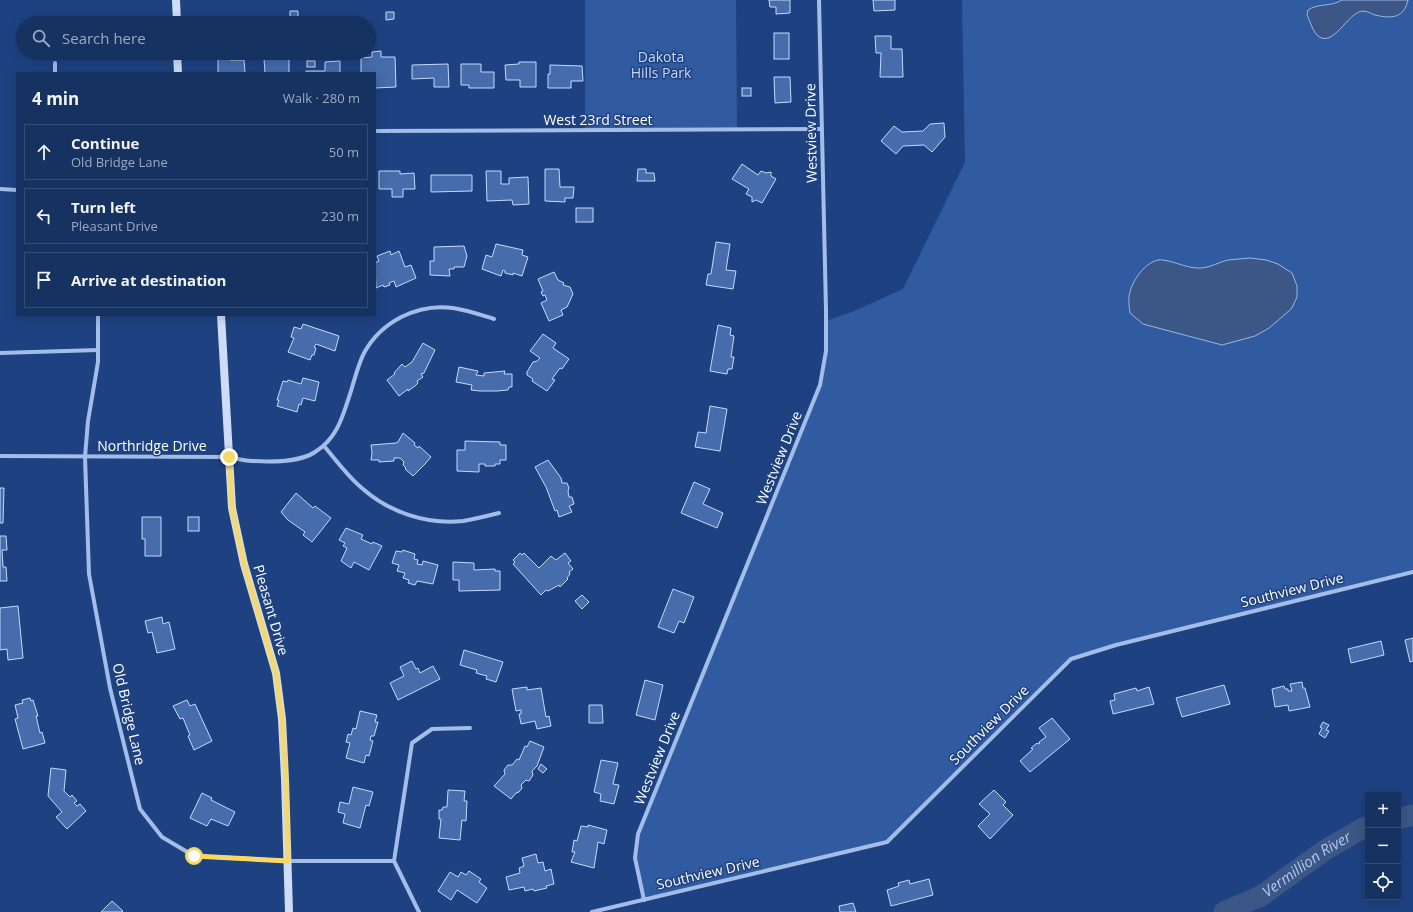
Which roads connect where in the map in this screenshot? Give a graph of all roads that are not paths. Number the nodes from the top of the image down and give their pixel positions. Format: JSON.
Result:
{"nodes":[{"id":1,"x":176,"y":0,"type":"edge"},
{"id":2,"x":819,"y":0,"type":"edge"},
{"id":3,"x":177,"y":16,"type":"edge"},
{"id":4,"x":177,"y":60,"type":"edge"},
{"id":5,"x":55,"y":63,"type":"dead end"},
{"id":6,"x":55,"y":72,"type":"edge"},
{"id":7,"x":178,"y":72,"type":"edge"},
{"id":8,"x":822,"y":130,"type":"junction"},
{"id":9,"x":376,"y":131,"type":"edge"},
{"id":10,"x":0,"y":189,"type":"edge"},
{"id":11,"x":16,"y":190,"type":"edge"},
{"id":12,"x":98,"y":316,"type":"edge"},
{"id":13,"x":222,"y":316,"type":"edge"},
{"id":14,"x":494,"y":319,"type":"dead end"},
{"id":15,"x":98,"y":350,"type":"junction"},
{"id":16,"x":0,"y":353,"type":"edge"},
{"id":17,"x":324,"y":446,"type":"junction"},
{"id":18,"x":0,"y":456,"type":"edge"},
{"id":19,"x":85,"y":457,"type":"junction"},
{"id":20,"x":229,"y":457,"type":"junction"},
{"id":21,"x":498,"y":513,"type":"dead end"},
{"id":22,"x":1413,"y":572,"type":"edge"},
{"id":23,"x":470,"y":728,"type":"dead end"},
{"id":24,"x":394,"y":860,"type":"junction"},
{"id":25,"x":288,"y":861,"type":"junction"},
{"id":26,"x":644,"y":900,"type":"junction"},
{"id":27,"x":289,"y":912,"type":"edge"},
{"id":28,"x":419,"y":912,"type":"edge"},
{"id":29,"x":592,"y":912,"type":"edge"}],
"edges":[{"from":1,"to":3,"type":"street"},
{"from":2,"to":8,"type":"street","name":"Westview Drive"},
{"from":4,"to":7,"type":"street"},
{"from":5,"to":6,"type":"street"},
{"from":8,"to":9,"type":"street","name":"West 23rd Street"},
{"from":8,"to":26,"type":"street","name":"Westview Drive"},
{"from":10,"to":11,"type":"street"},
{"from":12,"to":15,"type":"street","name":"Old Bridge Lane"},
{"from":13,"to":20,"type":"street","name":"Pleasant Drive"},
{"from":14,"to":17,"type":"street"},
{"from":15,"to":16,"type":"street"},
{"from":15,"to":19,"type":"street","name":"Old Bridge Lane"},
{"from":17,"to":20,"type":"street","name":"Northridge Drive"},
{"from":17,"to":21,"type":"street"},
{"from":18,"to":19,"type":"street","name":"Northridge Drive"},
{"from":19,"to":20,"type":"street","name":"Northridge Drive"},
{"from":19,"to":25,"type":"street","name":"Old Bridge Lane"},
{"from":20,"to":25,"type":"street","name":"Pleasant Drive"},
{"from":22,"to":26,"type":"street","name":"Southview Drive"},
{"from":23,"to":24,"type":"street"},
{"from":24,"to":25,"type":"street"},
{"from":24,"to":28,"type":"street"},
{"from":25,"to":27,"type":"street","name":"Pleasant Drive"},
{"from":26,"to":29,"type":"street","name":"Southview Drive"}]}
